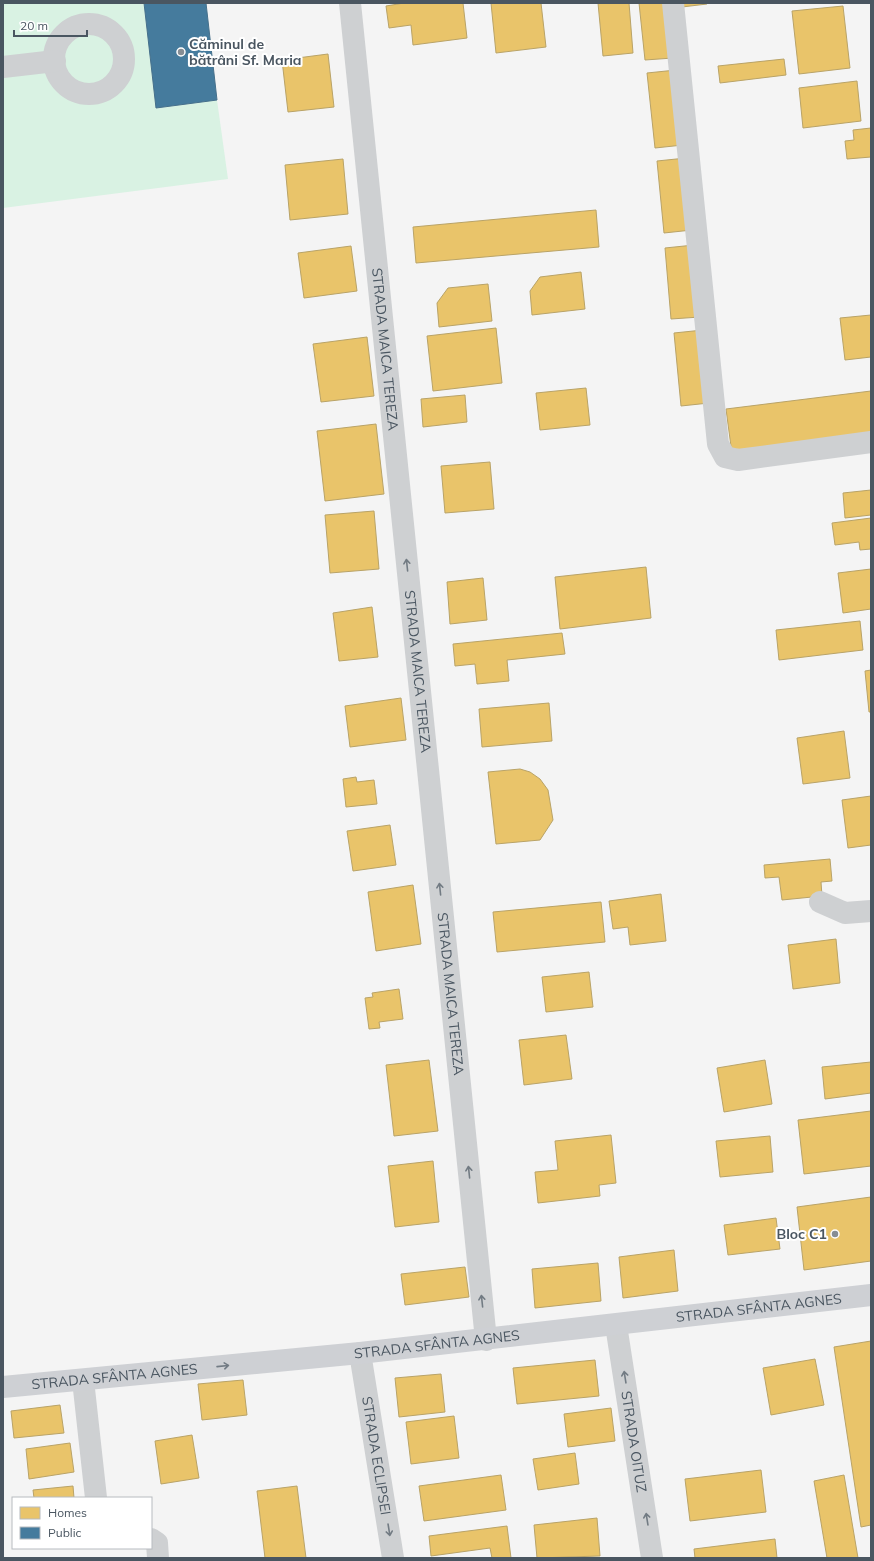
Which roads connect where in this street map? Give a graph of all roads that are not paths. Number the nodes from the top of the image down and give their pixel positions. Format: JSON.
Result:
{"nodes":[{"id":1,"x":350,"y":3,"type":"edge"},
{"id":2,"x":673,"y":3,"type":"edge"},
{"id":3,"x":55,"y":61,"type":"dead end"},
{"id":4,"x":3,"y":67,"type":"edge"},
{"id":5,"x":871,"y":442,"type":"edge"},
{"id":6,"x":820,"y":902,"type":"dead end"},
{"id":7,"x":871,"y":911,"type":"edge"},
{"id":8,"x":871,"y":1295,"type":"edge"},
{"id":9,"x":616,"y":1325,"type":"junction"},
{"id":10,"x":486,"y":1340,"type":"junction"},
{"id":11,"x":360,"y":1353,"type":"junction"},
{"id":12,"x":83,"y":1380,"type":"junction"},
{"id":13,"x":3,"y":1387,"type":"edge"},
{"id":14,"x":96,"y":1497,"type":"edge"},
{"id":15,"x":152,"y":1540,"type":"edge"},
{"id":16,"x":158,"y":1558,"type":"edge"},
{"id":17,"x":393,"y":1558,"type":"edge"},
{"id":18,"x":652,"y":1558,"type":"edge"}],
"edges":[{"from":10,"to":1,"type":"street","name":"STRADA MAICA TEREZA","one_way":true},
{"from":2,"to":5,"type":"street"},
{"from":3,"to":4,"type":"street"},
{"from":6,"to":7,"type":"street"},
{"from":8,"to":9,"type":"street","name":"STRADA SFÂNTA AGNES"},
{"from":9,"to":10,"type":"street","name":"STRADA SFÂNTA AGNES"},
{"from":18,"to":9,"type":"street","name":"STRADA OITUZ","one_way":true},
{"from":10,"to":11,"type":"street","name":"STRADA SFÂNTA AGNES"},
{"from":12,"to":11,"type":"street","name":"STRADA SFÂNTA AGNES","one_way":true},
{"from":11,"to":17,"type":"street","name":"STRADA ECLIPSEI","one_way":true},
{"from":12,"to":13,"type":"street","name":"STRADA SFÂNTA AGNES"},
{"from":12,"to":14,"type":"street"},
{"from":15,"to":16,"type":"street"}]}
